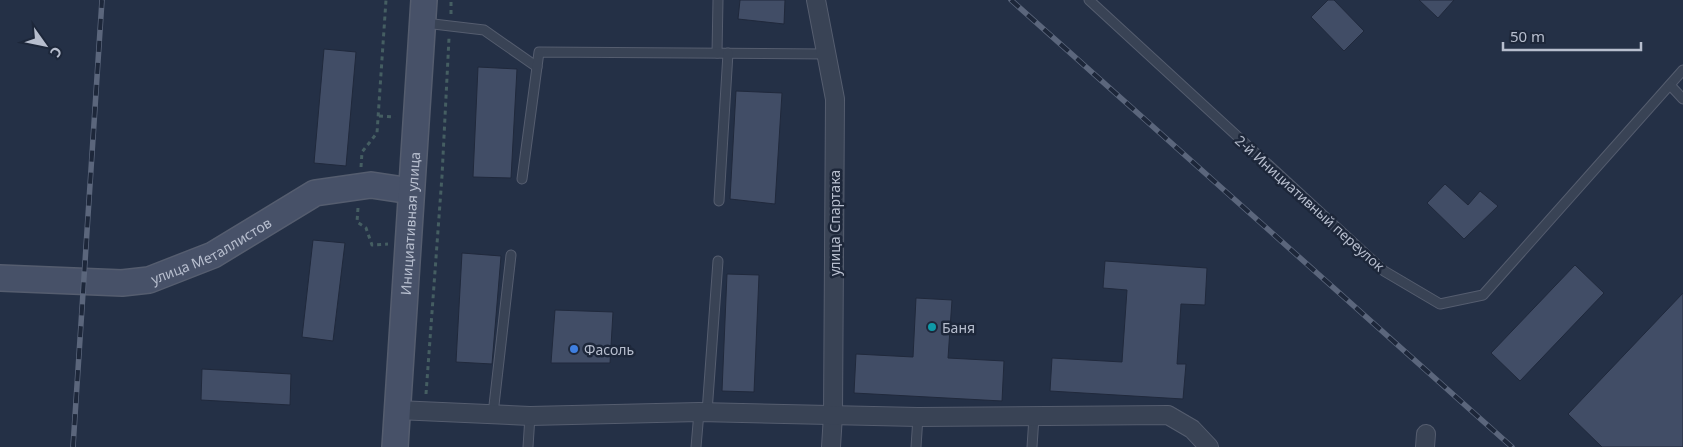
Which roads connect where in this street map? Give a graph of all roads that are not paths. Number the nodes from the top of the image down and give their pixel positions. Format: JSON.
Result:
{"nodes":[{"id":1,"x":718,"y":0,"type":"edge"},
{"id":2,"x":816,"y":0,"type":"edge"},
{"id":3,"x":1089,"y":0,"type":"edge"},
{"id":4,"x":423,"y":11,"type":"edge"},
{"id":5,"x":717,"y":53,"type":"junction"},
{"id":6,"x":728,"y":53,"type":"junction"},
{"id":7,"x":826,"y":54,"type":"junction"},
{"id":8,"x":536,"y":68,"type":"junction"},
{"id":9,"x":1683,"y":70,"type":"edge"},
{"id":10,"x":1670,"y":85,"type":"junction"},
{"id":11,"x":1683,"y":99,"type":"edge"},
{"id":12,"x":522,"y":179,"type":"dead end"},
{"id":13,"x":411,"y":191,"type":"junction"},
{"id":14,"x":719,"y":201,"type":"dead end"},
{"id":15,"x":511,"y":256,"type":"dead end"},
{"id":16,"x":718,"y":261,"type":"dead end"},
{"id":17,"x":0,"y":278,"type":"edge"},
{"id":18,"x":397,"y":410,"type":"junction"},
{"id":19,"x":703,"y":412,"type":"junction"},
{"id":20,"x":493,"y":414,"type":"junction"},
{"id":21,"x":834,"y":415,"type":"junction"},
{"id":22,"x":530,"y":416,"type":"junction"},
{"id":23,"x":1034,"y":416,"type":"junction"},
{"id":24,"x":918,"y":417,"type":"junction"},
{"id":25,"x":395,"y":447,"type":"edge"},
{"id":26,"x":528,"y":447,"type":"edge"},
{"id":27,"x":696,"y":447,"type":"edge"},
{"id":28,"x":831,"y":447,"type":"edge"},
{"id":29,"x":916,"y":447,"type":"edge"},
{"id":30,"x":1032,"y":447,"type":"edge"},
{"id":31,"x":1209,"y":447,"type":"edge"}],
"edges":[{"from":1,"to":5,"type":"lane"},
{"from":2,"to":7,"type":"street","name":"улица Спартака"},
{"from":3,"to":10,"type":"lane","name":"2-й Инициативный переулок"},
{"from":4,"to":8,"type":"lane"},
{"from":4,"to":13,"type":"main road","name":"Инициативная улица"},
{"from":5,"to":6,"type":"lane"},
{"from":5,"to":8,"type":"lane"},
{"from":6,"to":7,"type":"lane"},
{"from":6,"to":14,"type":"lane"},
{"from":7,"to":21,"type":"street","name":"улица Спартака"},
{"from":8,"to":12,"type":"lane"},
{"from":9,"to":10,"type":"lane","name":"2-й Инициативный переулок"},
{"from":10,"to":11,"type":"lane"},
{"from":13,"to":17,"type":"main road","name":"улица Металлистов"},
{"from":13,"to":18,"type":"main road","name":"Инициативная улица"},
{"from":15,"to":20,"type":"lane"},
{"from":16,"to":19,"type":"lane"},
{"from":18,"to":20,"type":"street"},
{"from":18,"to":25,"type":"main road","name":"Инициативная улица"},
{"from":19,"to":21,"type":"street"},
{"from":19,"to":22,"type":"street"},
{"from":19,"to":27,"type":"lane"},
{"from":20,"to":22,"type":"street"},
{"from":21,"to":24,"type":"street"},
{"from":21,"to":28,"type":"street","name":"улица Спартака"},
{"from":22,"to":26,"type":"lane"},
{"from":23,"to":24,"type":"street"},
{"from":23,"to":30,"type":"lane"},
{"from":23,"to":31,"type":"street"},
{"from":24,"to":29,"type":"lane"}]}
